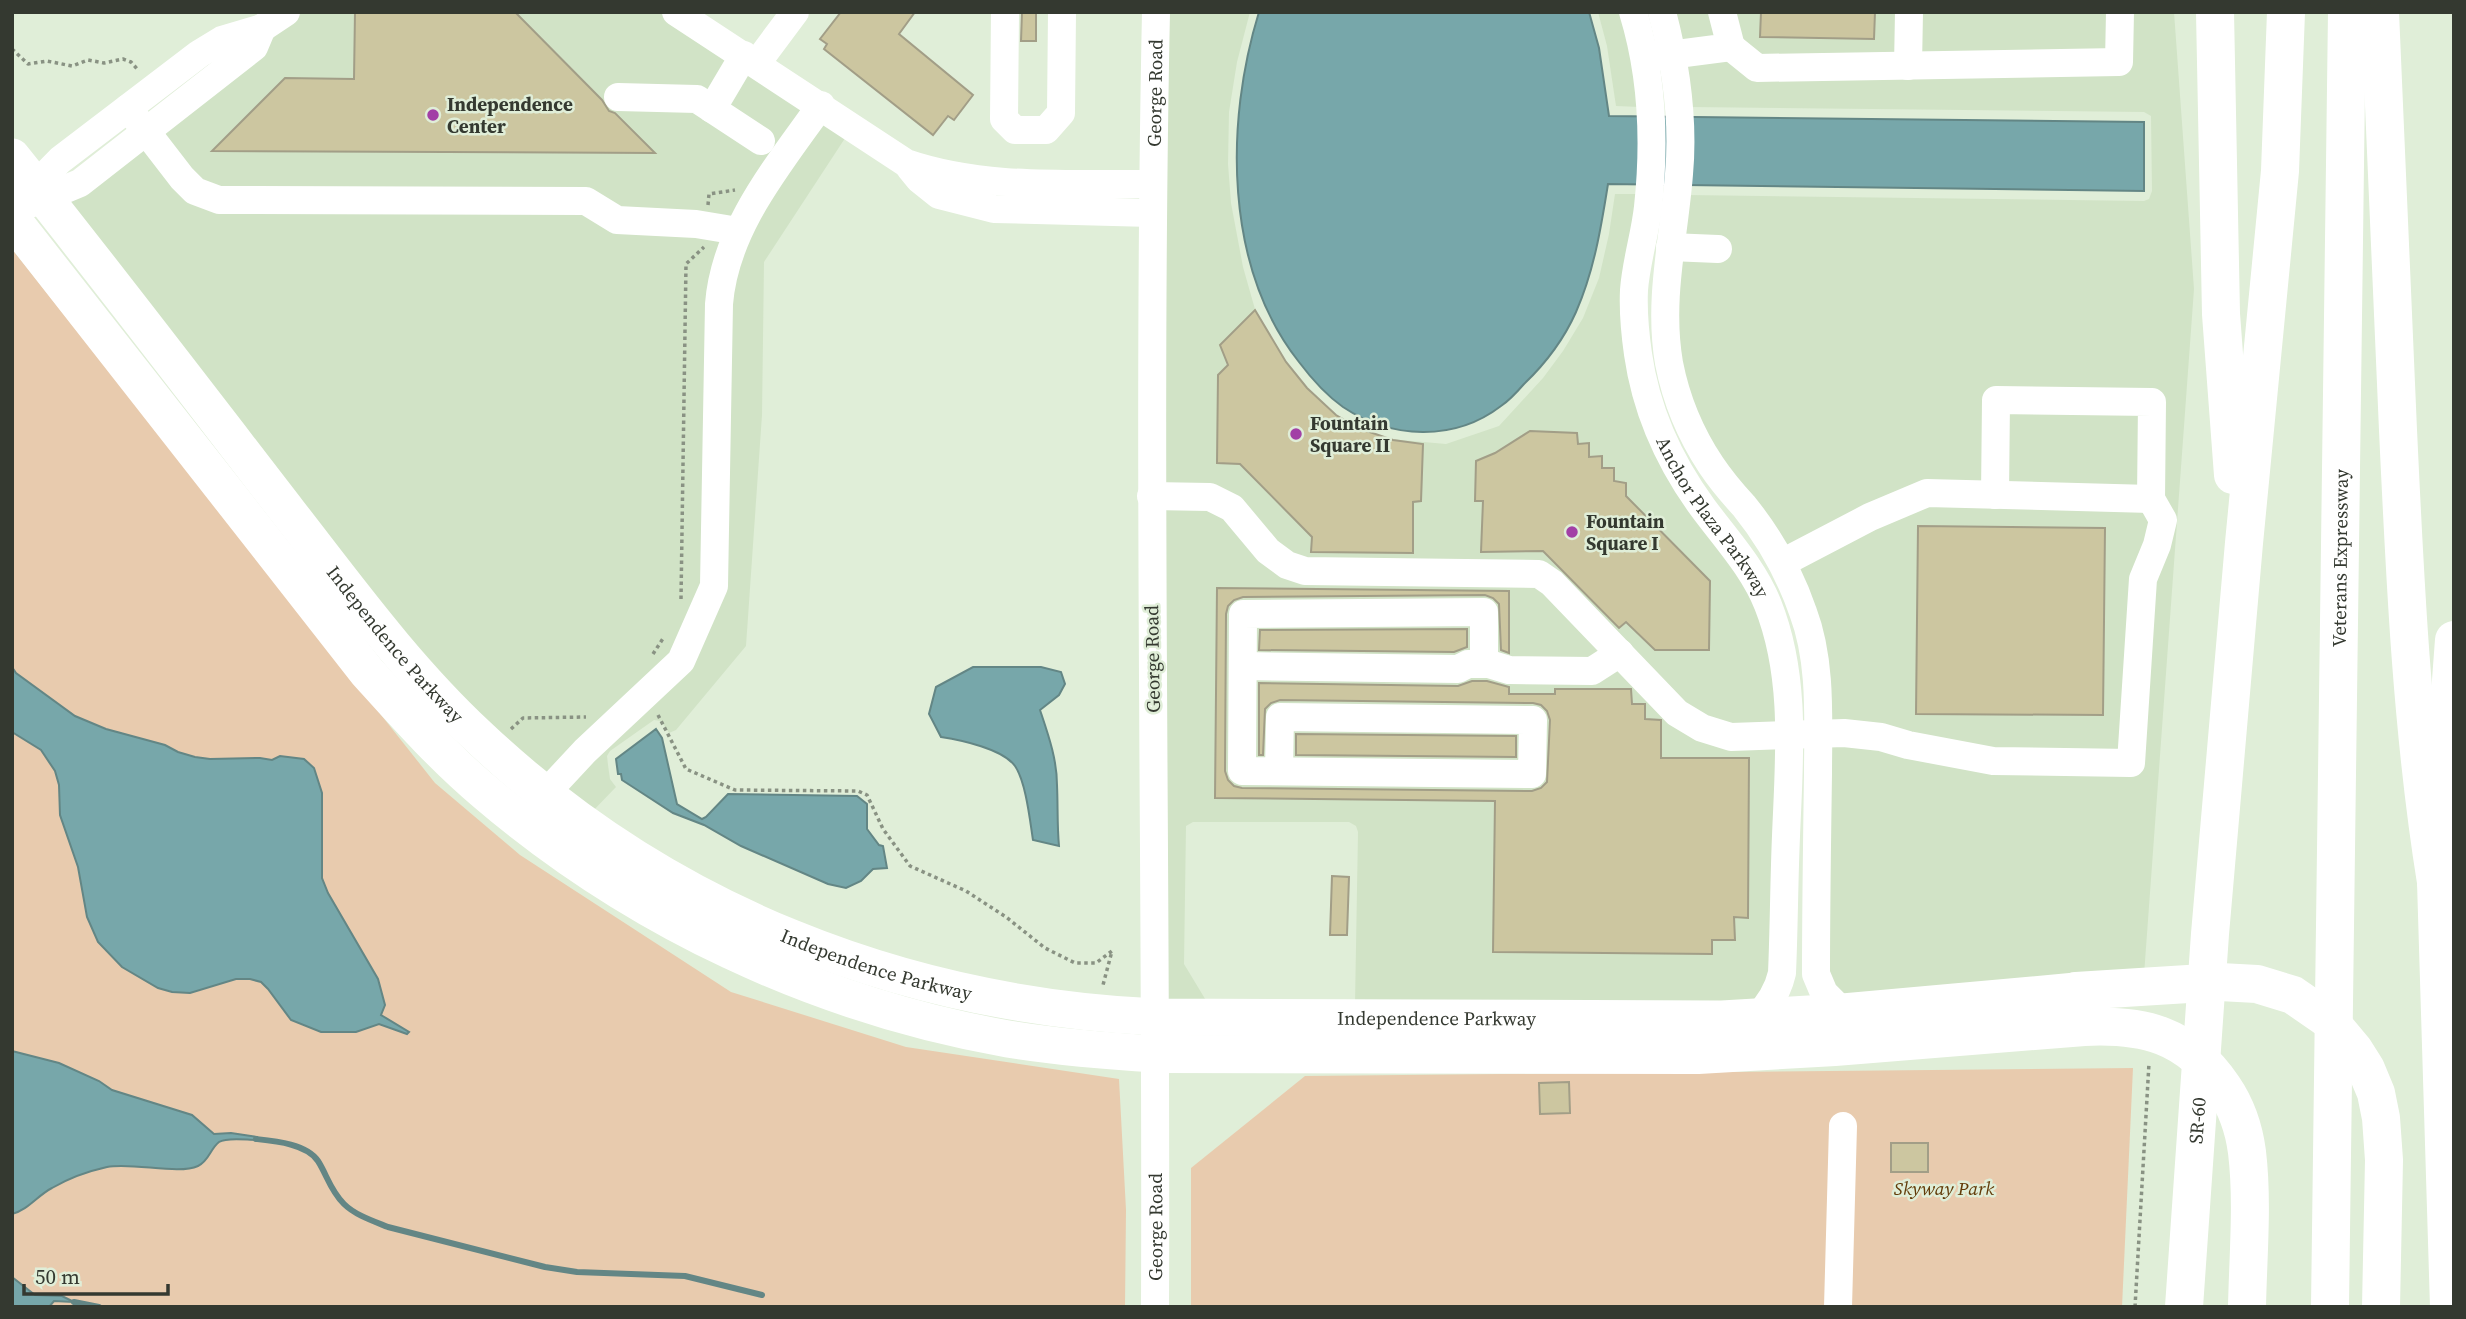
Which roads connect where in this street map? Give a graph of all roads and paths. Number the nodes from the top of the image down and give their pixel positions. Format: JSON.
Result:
{"nodes":[{"id":1,"x":286,"y":12,"type":"edge"},
{"id":2,"x":676,"y":12,"type":"edge"},
{"id":3,"x":795,"y":12,"type":"edge"},
{"id":4,"x":1005,"y":12,"type":"edge"},
{"id":5,"x":1062,"y":12,"type":"edge"},
{"id":6,"x":1156,"y":12,"type":"edge"},
{"id":7,"x":1633,"y":12,"type":"edge"},
{"id":8,"x":1662,"y":12,"type":"edge"},
{"id":9,"x":1722,"y":12,"type":"edge"},
{"id":10,"x":1909,"y":12,"type":"edge"},
{"id":11,"x":2120,"y":12,"type":"edge"},
{"id":12,"x":2215,"y":12,"type":"edge"},
{"id":13,"x":2286,"y":12,"type":"edge"},
{"id":14,"x":2347,"y":12,"type":"edge"},
{"id":15,"x":2380,"y":12,"type":"edge"},
{"id":16,"x":261,"y":28,"type":"junction"},
{"id":17,"x":1731,"y":47,"type":"junction"},
{"id":18,"x":12,"y":49,"type":"edge"},
{"id":19,"x":1672,"y":55,"type":"junction"},
{"id":20,"x":750,"y":59,"type":"junction"},
{"id":21,"x":1644,"y":59,"type":"junction"},
{"id":22,"x":1908,"y":66,"type":"junction"},
{"id":23,"x":154,"y":87,"type":"junction"},
{"id":24,"x":618,"y":97,"type":"dead end"},
{"id":25,"x":821,"y":105,"type":"junction"},
{"id":26,"x":128,"y":108,"type":"junction"},
{"id":27,"x":712,"y":109,"type":"junction"},
{"id":28,"x":147,"y":131,"type":"junction"},
{"id":29,"x":761,"y":141,"type":"dead end"},
{"id":30,"x":12,"y":157,"type":"edge"},
{"id":31,"x":906,"y":163,"type":"junction"},
{"id":32,"x":742,"y":179,"type":"dead end"},
{"id":33,"x":1152,"y":184,"type":"junction"},
{"id":34,"x":26,"y":201,"type":"edge"},
{"id":35,"x":1152,"y":212,"type":"junction"},
{"id":36,"x":12,"y":219,"type":"edge"},
{"id":37,"x":706,"y":226,"type":"junction"},
{"id":38,"x":738,"y":231,"type":"junction"},
{"id":39,"x":1670,"y":247,"type":"junction"},
{"id":40,"x":1718,"y":249,"type":"dead end"},
{"id":41,"x":1994,"y":495,"type":"junction"},
{"id":42,"x":1151,"y":496,"type":"junction"},
{"id":43,"x":2151,"y":499,"type":"junction"},
{"id":44,"x":2244,"y":543,"type":"junction"},
{"id":45,"x":1782,"y":563,"type":"junction"},
{"id":46,"x":681,"y":600,"type":"dead end"},
{"id":47,"x":665,"y":636,"type":"dead end"},
{"id":48,"x":2454,"y":640,"type":"edge"},
{"id":49,"x":1620,"y":653,"type":"junction"},
{"id":50,"x":1484,"y":654,"type":"dead end"},
{"id":51,"x":649,"y":659,"type":"dead end"},
{"id":52,"x":1243,"y":666,"type":"junction"},
{"id":53,"x":642,"y":698,"type":"junction"},
{"id":54,"x":594,"y":709,"type":"dead end"},
{"id":55,"x":1818,"y":734,"type":"junction"},
{"id":56,"x":504,"y":735,"type":"dead end"},
{"id":57,"x":1789,"y":737,"type":"junction"},
{"id":58,"x":1279,"y":771,"type":"junction"},
{"id":59,"x":545,"y":794,"type":"junction"},
{"id":60,"x":2436,"y":883,"type":"junction"},
{"id":61,"x":1102,"y":988,"type":"dead end"},
{"id":62,"x":2076,"y":991,"type":"joint"},
{"id":63,"x":1843,"y":1012,"type":"junction"},
{"id":64,"x":1756,"y":1018,"type":"junction"},
{"id":65,"x":1156,"y":1035,"type":"junction"},
{"id":66,"x":2150,"y":1060,"type":"dead end"},
{"id":67,"x":1843,"y":1126,"type":"dead end"},
{"id":68,"x":1154,"y":1307,"type":"edge"},
{"id":69,"x":1838,"y":1307,"type":"edge"},
{"id":70,"x":2135,"y":1307,"type":"edge"},
{"id":71,"x":2184,"y":1307,"type":"edge"},
{"id":72,"x":2247,"y":1307,"type":"edge"},
{"id":73,"x":2330,"y":1307,"type":"edge"},
{"id":74,"x":2381,"y":1307,"type":"edge"},
{"id":75,"x":2449,"y":1307,"type":"edge"}],
"edges":[{"from":1,"to":16,"type":"street"},
{"from":2,"to":20,"type":"street"},
{"from":3,"to":20,"type":"street"},
{"from":4,"to":5,"type":"street"},
{"from":6,"to":33,"type":"street","name":"George Road"},
{"from":7,"to":21,"type":"street","name":"Anchor Plaza Parkway"},
{"from":8,"to":19,"type":"street","name":"Anchor Plaza Parkway"},
{"from":9,"to":17,"type":"street"},
{"from":10,"to":22,"type":"street"},
{"from":11,"to":22,"type":"street"},
{"from":12,"to":44,"type":"highway"},
{"from":13,"to":44,"type":"highway"},
{"from":14,"to":73,"type":"highway","name":"Veterans Expressway"},
{"from":15,"to":60,"type":"highway"},
{"from":16,"to":23,"type":"street"},
{"from":16,"to":28,"type":"street"},
{"from":17,"to":19,"type":"street"},
{"from":17,"to":22,"type":"street"},
{"from":18,"to":23,"type":"path"},
{"from":19,"to":21,"type":"street"},
{"from":19,"to":39,"type":"street","name":"Anchor Plaza Parkway"},
{"from":20,"to":25,"type":"street"},
{"from":20,"to":27,"type":"street"},
{"from":21,"to":57,"type":"street","name":"Anchor Plaza Parkway"},
{"from":23,"to":26,"type":"street"},
{"from":24,"to":27,"type":"street"},
{"from":25,"to":31,"type":"street"},
{"from":25,"to":38,"type":"street"},
{"from":26,"to":28,"type":"street"},
{"from":26,"to":34,"type":"street"},
{"from":27,"to":29,"type":"street"},
{"from":28,"to":34,"type":"street"},
{"from":28,"to":37,"type":"street"},
{"from":30,"to":34,"type":"main road","name":"Independence Parkway"},
{"from":31,"to":33,"type":"street"},
{"from":31,"to":35,"type":"street"},
{"from":32,"to":37,"type":"path"},
{"from":33,"to":35,"type":"street","name":"George Road"},
{"from":34,"to":59,"type":"main road","name":"Independence Parkway"},
{"from":35,"to":42,"type":"street","name":"George Road"},
{"from":36,"to":65,"type":"main road","name":"Independence Parkway"},
{"from":37,"to":38,"type":"street"},
{"from":37,"to":46,"type":"path"},
{"from":38,"to":53,"type":"street"},
{"from":39,"to":40,"type":"street"},
{"from":39,"to":45,"type":"street","name":"Anchor Plaza Parkway"},
{"from":41,"to":43,"type":"street"},
{"from":41,"to":43,"type":"street"},
{"from":41,"to":45,"type":"street"},
{"from":42,"to":49,"type":"street"},
{"from":42,"to":65,"type":"street","name":"George Road"},
{"from":43,"to":55,"type":"street"},
{"from":44,"to":71,"type":"highway","name":"SR-60","number":"SR-60"},
{"from":45,"to":55,"type":"street","name":"Anchor Plaza Parkway"},
{"from":47,"to":51,"type":"path"},
{"from":48,"to":60,"type":"highway"},
{"from":49,"to":52,"type":"street"},
{"from":49,"to":57,"type":"street"},
{"from":50,"to":52,"type":"street"},
{"from":52,"to":58,"type":"street"},
{"from":53,"to":59,"type":"street"},
{"from":53,"to":61,"type":"path"},
{"from":54,"to":56,"type":"path"},
{"from":55,"to":57,"type":"street"},
{"from":55,"to":63,"type":"street","name":"Anchor Plaza Parkway"},
{"from":57,"to":64,"type":"street","name":"Anchor Plaza Parkway"},
{"from":58,"to":58,"type":"street"},
{"from":59,"to":65,"type":"main road","name":"Independence Parkway"},
{"from":60,"to":75,"type":"highway"},
{"from":62,"to":63,"type":"main road","name":"Independence Parkway"},
{"from":62,"to":74,"type":"highway"},
{"from":63,"to":64,"type":"main road","name":"Independence Parkway"},
{"from":64,"to":65,"type":"main road","name":"Independence Parkway"},
{"from":65,"to":68,"type":"street","name":"George Road"},
{"from":65,"to":72,"type":"highway"},
{"from":66,"to":70,"type":"path"},
{"from":67,"to":69,"type":"street"}]}
